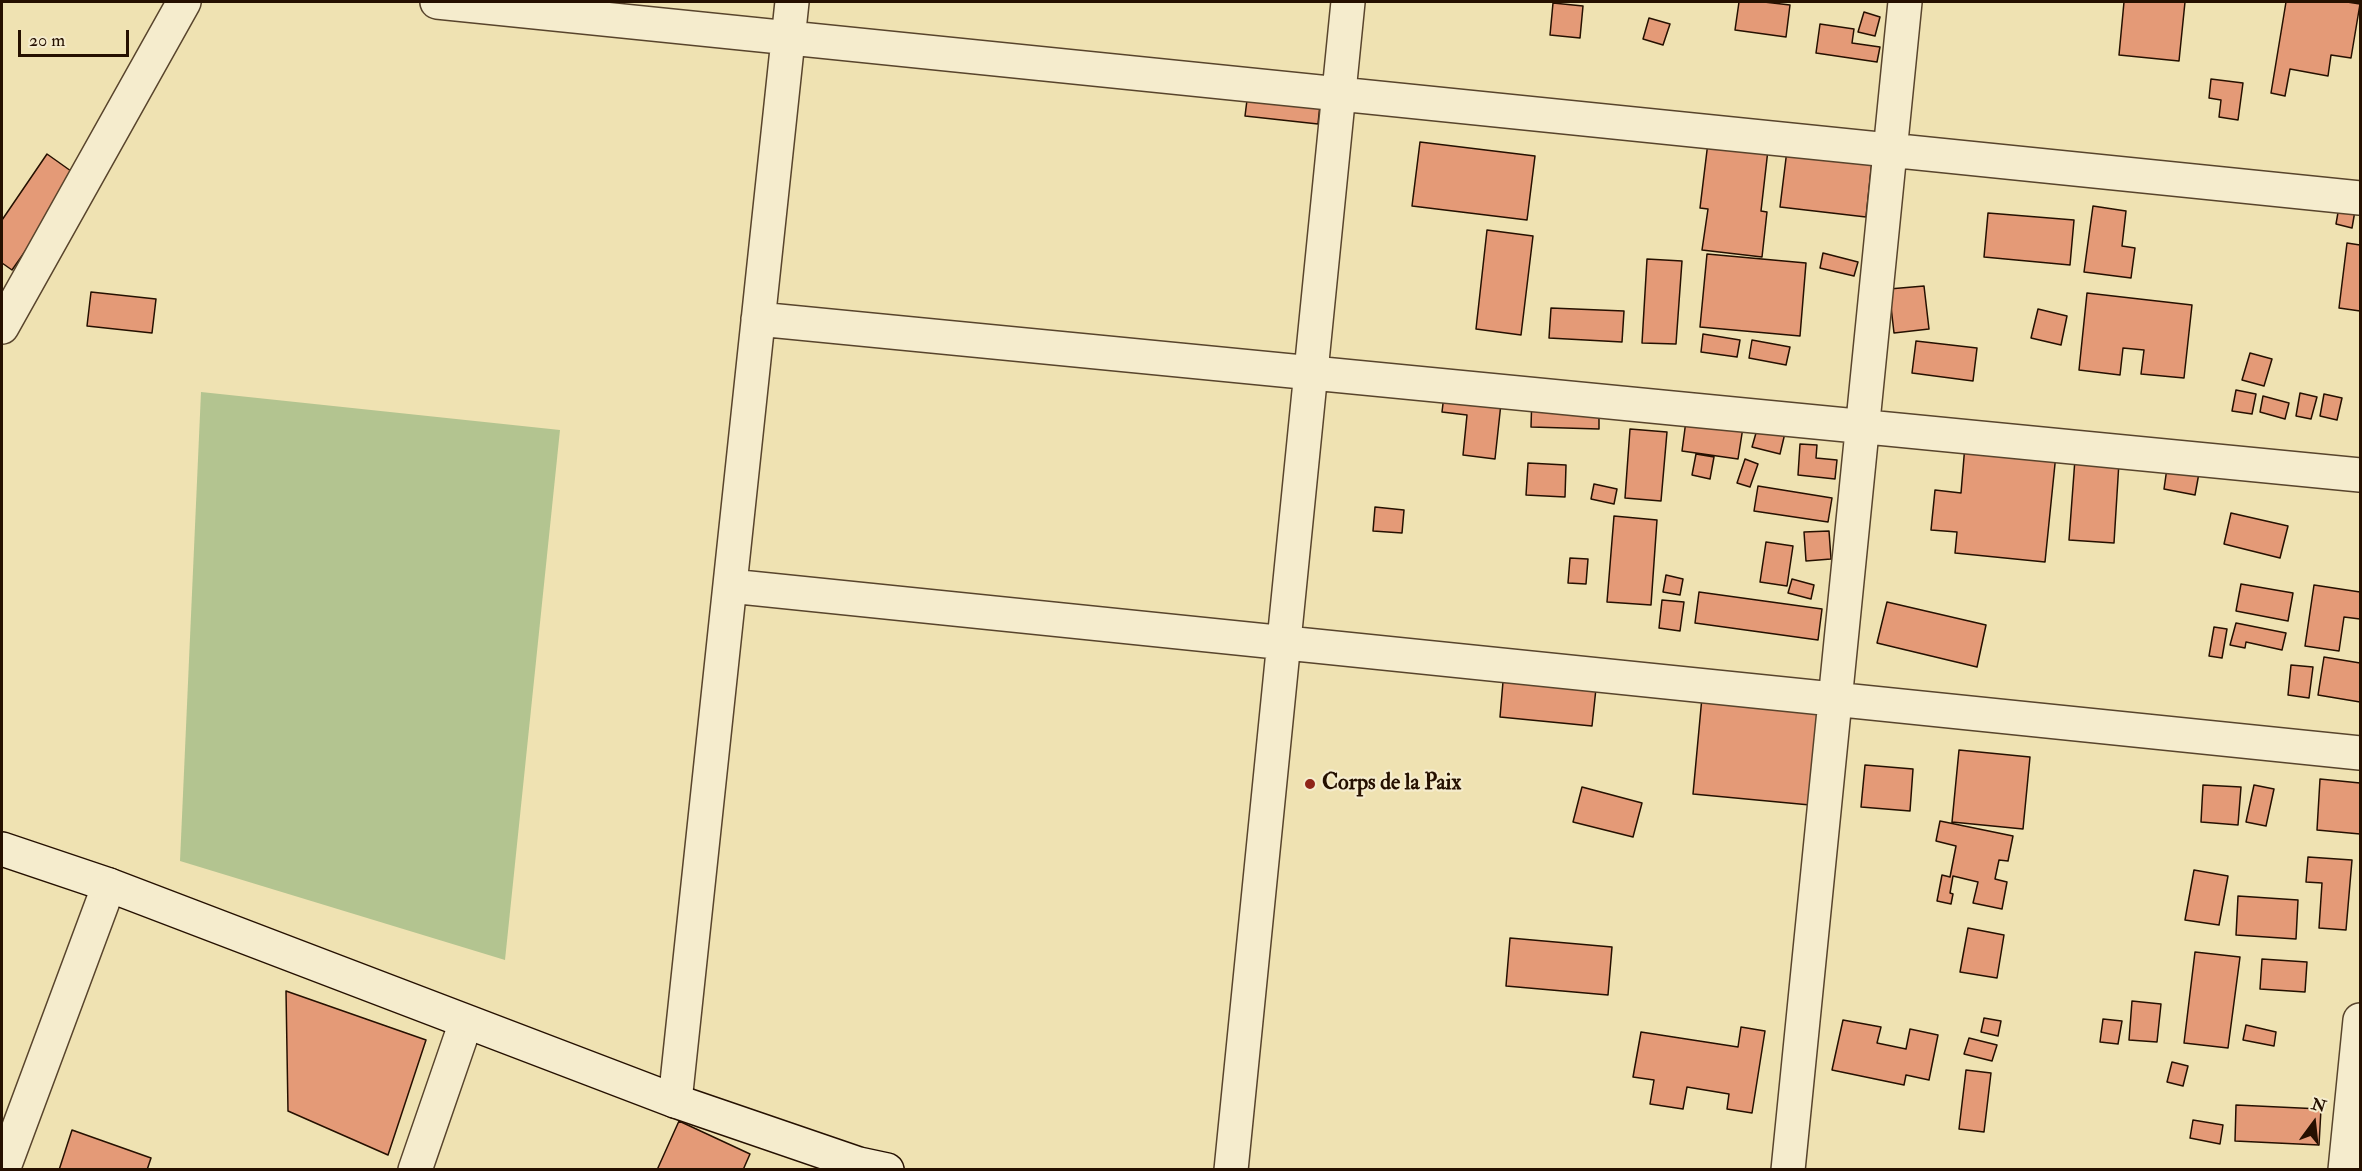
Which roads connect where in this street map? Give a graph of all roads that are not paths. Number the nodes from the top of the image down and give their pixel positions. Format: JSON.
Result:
{"nodes":[{"id":1,"x":184,"y":2,"type":"edge"},
{"id":2,"x":437,"y":2,"type":"edge"},
{"id":3,"x":792,"y":2,"type":"edge"},
{"id":4,"x":1348,"y":2,"type":"edge"},
{"id":5,"x":1905,"y":2,"type":"edge"},
{"id":6,"x":788,"y":37,"type":"junction"},
{"id":7,"x":1339,"y":94,"type":"junction"},
{"id":8,"x":1890,"y":150,"type":"junction"},
{"id":9,"x":2361,"y":198,"type":"edge"},
{"id":10,"x":758,"y":319,"type":"junction"},
{"id":11,"x":2,"y":327,"type":"edge"},
{"id":12,"x":1311,"y":373,"type":"junction"},
{"id":13,"x":1862,"y":427,"type":"junction"},
{"id":14,"x":2361,"y":475,"type":"edge"},
{"id":15,"x":730,"y":586,"type":"junction"},
{"id":16,"x":1284,"y":642,"type":"junction"},
{"id":17,"x":1835,"y":699,"type":"junction"},
{"id":18,"x":2361,"y":753,"type":"edge"},
{"id":19,"x":2,"y":849,"type":"edge"},
{"id":20,"x":109,"y":885,"type":"junction"},
{"id":21,"x":2361,"y":1020,"type":"edge"},
{"id":22,"x":466,"y":1022,"type":"junction"},
{"id":23,"x":675,"y":1101,"type":"junction"},
{"id":24,"x":3,"y":1170,"type":"edge"},
{"id":25,"x":416,"y":1170,"type":"edge"},
{"id":26,"x":887,"y":1170,"type":"edge"},
{"id":27,"x":1231,"y":1170,"type":"edge"},
{"id":28,"x":1788,"y":1170,"type":"edge"},
{"id":29,"x":2345,"y":1170,"type":"edge"}],
"edges":[{"from":1,"to":11,"type":"street"},
{"from":2,"to":6,"type":"street"},
{"from":3,"to":6,"type":"street"},
{"from":4,"to":7,"type":"street"},
{"from":5,"to":8,"type":"street"},
{"from":6,"to":7,"type":"street"},
{"from":6,"to":10,"type":"street"},
{"from":7,"to":8,"type":"street"},
{"from":7,"to":12,"type":"street"},
{"from":8,"to":9,"type":"street"},
{"from":8,"to":13,"type":"street"},
{"from":10,"to":12,"type":"street"},
{"from":10,"to":15,"type":"street"},
{"from":12,"to":13,"type":"street"},
{"from":12,"to":16,"type":"street"},
{"from":13,"to":14,"type":"street"},
{"from":13,"to":17,"type":"street"},
{"from":15,"to":16,"type":"street"},
{"from":15,"to":23,"type":"street"},
{"from":16,"to":17,"type":"street"},
{"from":16,"to":27,"type":"street"},
{"from":17,"to":18,"type":"street"},
{"from":17,"to":28,"type":"street"},
{"from":19,"to":20,"type":"street"},
{"from":20,"to":22,"type":"street"},
{"from":20,"to":24,"type":"street"},
{"from":21,"to":29,"type":"street"},
{"from":22,"to":23,"type":"street"},
{"from":22,"to":25,"type":"street"},
{"from":23,"to":26,"type":"street"}]}
